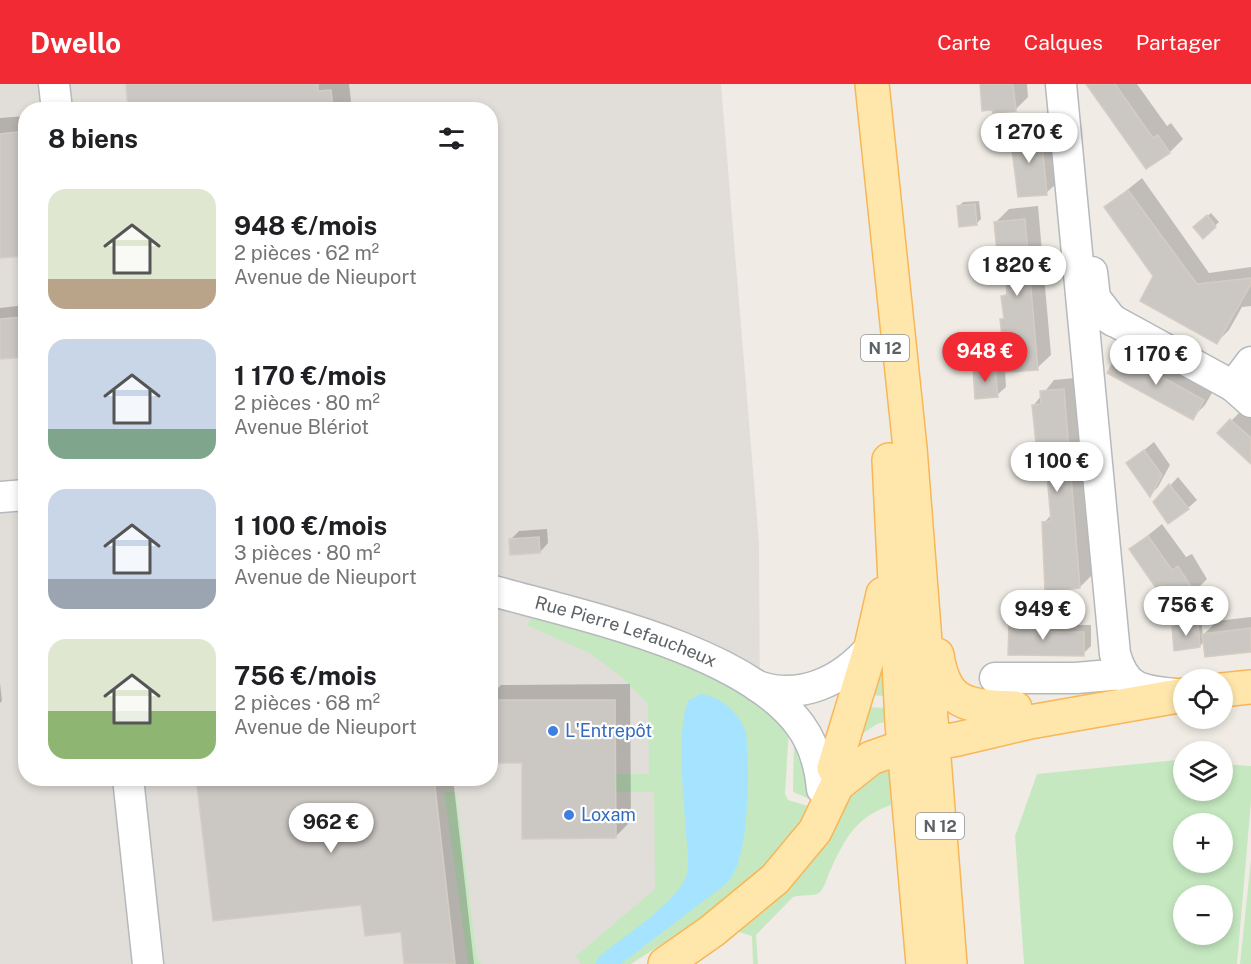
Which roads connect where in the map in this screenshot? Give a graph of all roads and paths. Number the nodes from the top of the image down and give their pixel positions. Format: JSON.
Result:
{"nodes":[{"id":1,"x":54,"y":84,"type":"edge"},
{"id":2,"x":872,"y":84,"type":"edge"},
{"id":3,"x":1062,"y":84,"type":"edge"},
{"id":4,"x":1074,"y":84,"type":"edge"},
{"id":5,"x":56,"y":102,"type":"edge"},
{"id":6,"x":882,"y":173,"type":"junction"},
{"id":7,"x":1083,"y":304,"type":"junction"},
{"id":8,"x":1113,"y":321,"type":"junction"},
{"id":9,"x":1251,"y":362,"type":"edge"},
{"id":10,"x":1242,"y":394,"type":"edge"},
{"id":11,"x":910,"y":448,"type":"junction"},
{"id":12,"x":18,"y":495,"type":"edge"},
{"id":13,"x":0,"y":496,"type":"edge"},
{"id":14,"x":892,"y":524,"type":"junction"},
{"id":15,"x":498,"y":592,"type":"edge"},
{"id":16,"x":871,"y":647,"type":"junction"},
{"id":17,"x":1122,"y":674,"type":"junction"},
{"id":18,"x":995,"y":678,"type":"dead end"},
{"id":19,"x":757,"y":686,"type":"junction"},
{"id":20,"x":1251,"y":687,"type":"edge"},
{"id":21,"x":1233,"y":689,"type":"edge"},
{"id":22,"x":1173,"y":694,"type":"edge"},
{"id":23,"x":1173,"y":695,"type":"edge"},
{"id":24,"x":1006,"y":719,"type":"junction"},
{"id":25,"x":918,"y":734,"type":"junction"},
{"id":26,"x":828,"y":779,"type":"junction"},
{"id":27,"x":129,"y":786,"type":"edge"},
{"id":28,"x":799,"y":849,"type":"junction"},
{"id":29,"x":148,"y":964,"type":"edge"},
{"id":30,"x":665,"y":964,"type":"edge"},
{"id":31,"x":923,"y":964,"type":"edge"},
{"id":32,"x":952,"y":964,"type":"edge"}],
"edges":[{"from":1,"to":5,"type":"street"},
{"from":2,"to":6,"type":"main road","number":"N 12"},
{"from":3,"to":7,"type":"street"},
{"from":4,"to":8,"type":"street"},
{"from":6,"to":11,"type":"main road","number":"N 12"},
{"from":6,"to":14,"type":"main road","number":"N 12"},
{"from":7,"to":8,"type":"street"},
{"from":7,"to":17,"type":"street"},
{"from":8,"to":10,"type":"street"},
{"from":9,"to":10,"type":"street"},
{"from":11,"to":24,"type":"main road"},
{"from":11,"to":25,"type":"main road","number":"N 12"},
{"from":12,"to":13,"type":"street"},
{"from":14,"to":16,"type":"main road","number":"N 12"},
{"from":14,"to":25,"type":"main road","number":"N 12"},
{"from":15,"to":19,"type":"street","name":"Rue Pierre Lefaucheux"},
{"from":16,"to":19,"type":"street"},
{"from":16,"to":26,"type":"main road","number":"N 12"},
{"from":17,"to":18,"type":"street"},
{"from":17,"to":22,"type":"street"},
{"from":19,"to":26,"type":"street"},
{"from":20,"to":21,"type":"main road"},
{"from":23,"to":24,"type":"main road"},
{"from":24,"to":25,"type":"main road"},
{"from":24,"to":32,"type":"main road"},
{"from":25,"to":26,"type":"main road"},
{"from":25,"to":28,"type":"main road"},
{"from":25,"to":31,"type":"main road","number":"N 12"},
{"from":25,"to":32,"type":"main road","number":"N 12"},
{"from":26,"to":28,"type":"main road"},
{"from":27,"to":29,"type":"street"},
{"from":28,"to":30,"type":"main road"}]}
